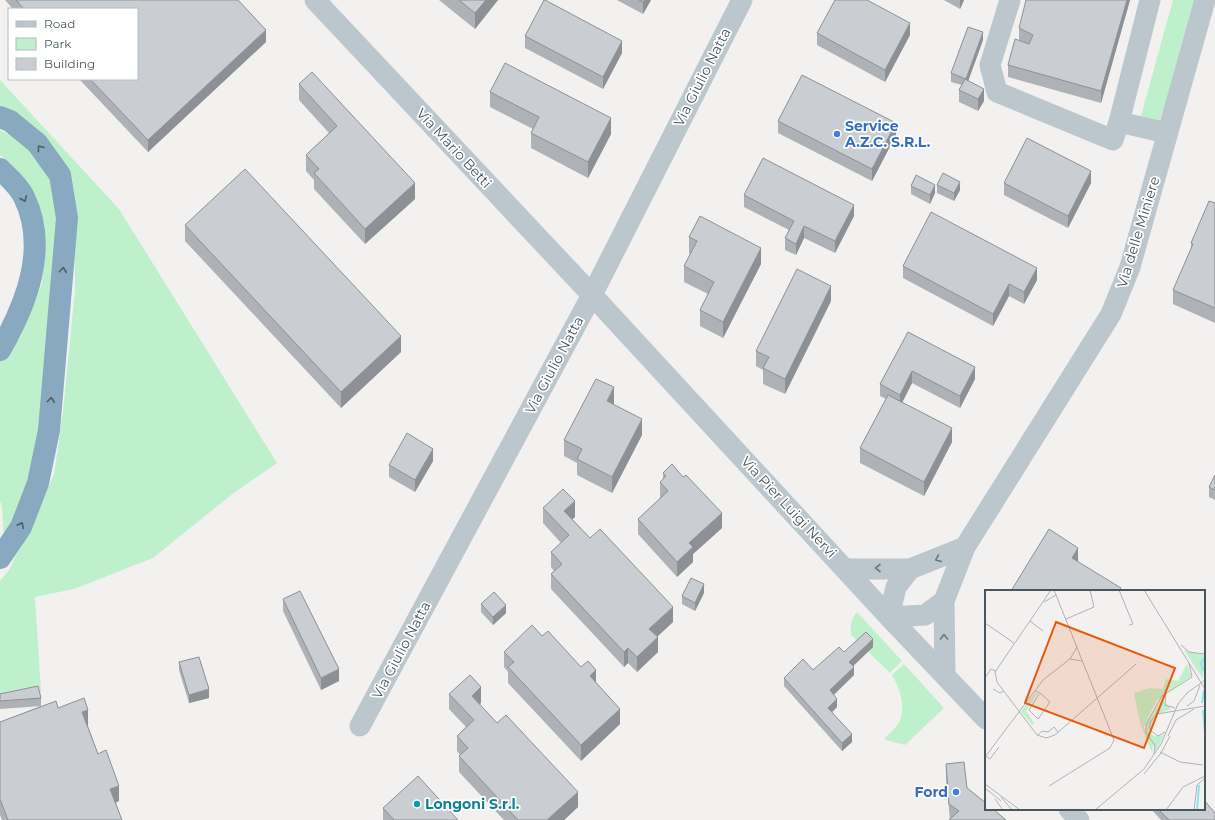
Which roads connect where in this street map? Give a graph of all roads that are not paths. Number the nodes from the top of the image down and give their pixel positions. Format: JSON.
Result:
{"nodes":[{"id":1,"x":315,"y":0,"type":"edge"},
{"id":2,"x":742,"y":0,"type":"edge"},
{"id":3,"x":1010,"y":0,"type":"edge"},
{"id":4,"x":1150,"y":0,"type":"edge"},
{"id":5,"x":1205,"y":0,"type":"edge"},
{"id":6,"x":0,"y":117,"type":"edge"},
{"id":7,"x":1119,"y":122,"type":"junction"},
{"id":8,"x":1168,"y":133,"type":"junction"},
{"id":9,"x":0,"y":169,"type":"edge"},
{"id":10,"x":592,"y":295,"type":"junction"},
{"id":11,"x":0,"y":350,"type":"edge"},
{"id":12,"x":965,"y":547,"type":"junction"},
{"id":13,"x":0,"y":558,"type":"edge"},
{"id":14,"x":846,"y":569,"type":"junction"},
{"id":15,"x":910,"y":570,"type":"junction"},
{"id":16,"x":944,"y":600,"type":"junction"},
{"id":17,"x":889,"y":617,"type":"junction"},
{"id":18,"x":945,"y":674,"type":"junction"},
{"id":19,"x":985,"y":718,"type":"edge"},
{"id":20,"x":360,"y":726,"type":"dead end"},
{"id":21,"x":1070,"y":810,"type":"edge"},
{"id":22,"x":1079,"y":820,"type":"edge"}],
"edges":[{"from":1,"to":10,"type":"street","name":"Via Mario Betti"},
{"from":2,"to":10,"type":"street","name":"Via Giulio Natta"},
{"from":3,"to":7,"type":"street"},
{"from":4,"to":7,"type":"street"},
{"from":5,"to":8,"type":"street","name":"Via delle Miniere"},
{"from":13,"to":6,"type":"highway","one_way":true},
{"from":7,"to":8,"type":"street"},
{"from":8,"to":12,"type":"street","name":"Via delle Miniere"},
{"from":9,"to":11,"type":"highway","one_way":true},
{"from":10,"to":14,"type":"street","name":"Via Pier Luigi Nervi"},
{"from":10,"to":20,"type":"street","name":"Via Giulio Natta"},
{"from":12,"to":15,"type":"street","one_way":true},
{"from":12,"to":16,"type":"street","name":"Via delle Miniere"},
{"from":15,"to":14,"type":"street","one_way":true},
{"from":14,"to":17,"type":"street","name":"Via Pier Luigi Nervi"},
{"from":15,"to":17,"type":"street"},
{"from":16,"to":17,"type":"street"},
{"from":18,"to":16,"type":"street","name":"Via delle Miniere","one_way":true},
{"from":17,"to":18,"type":"street","name":"Via Pier Luigi Nervi"},
{"from":18,"to":19,"type":"street","name":"Via Pier Luigi Nervi"},
{"from":21,"to":22,"type":"street"}]}
